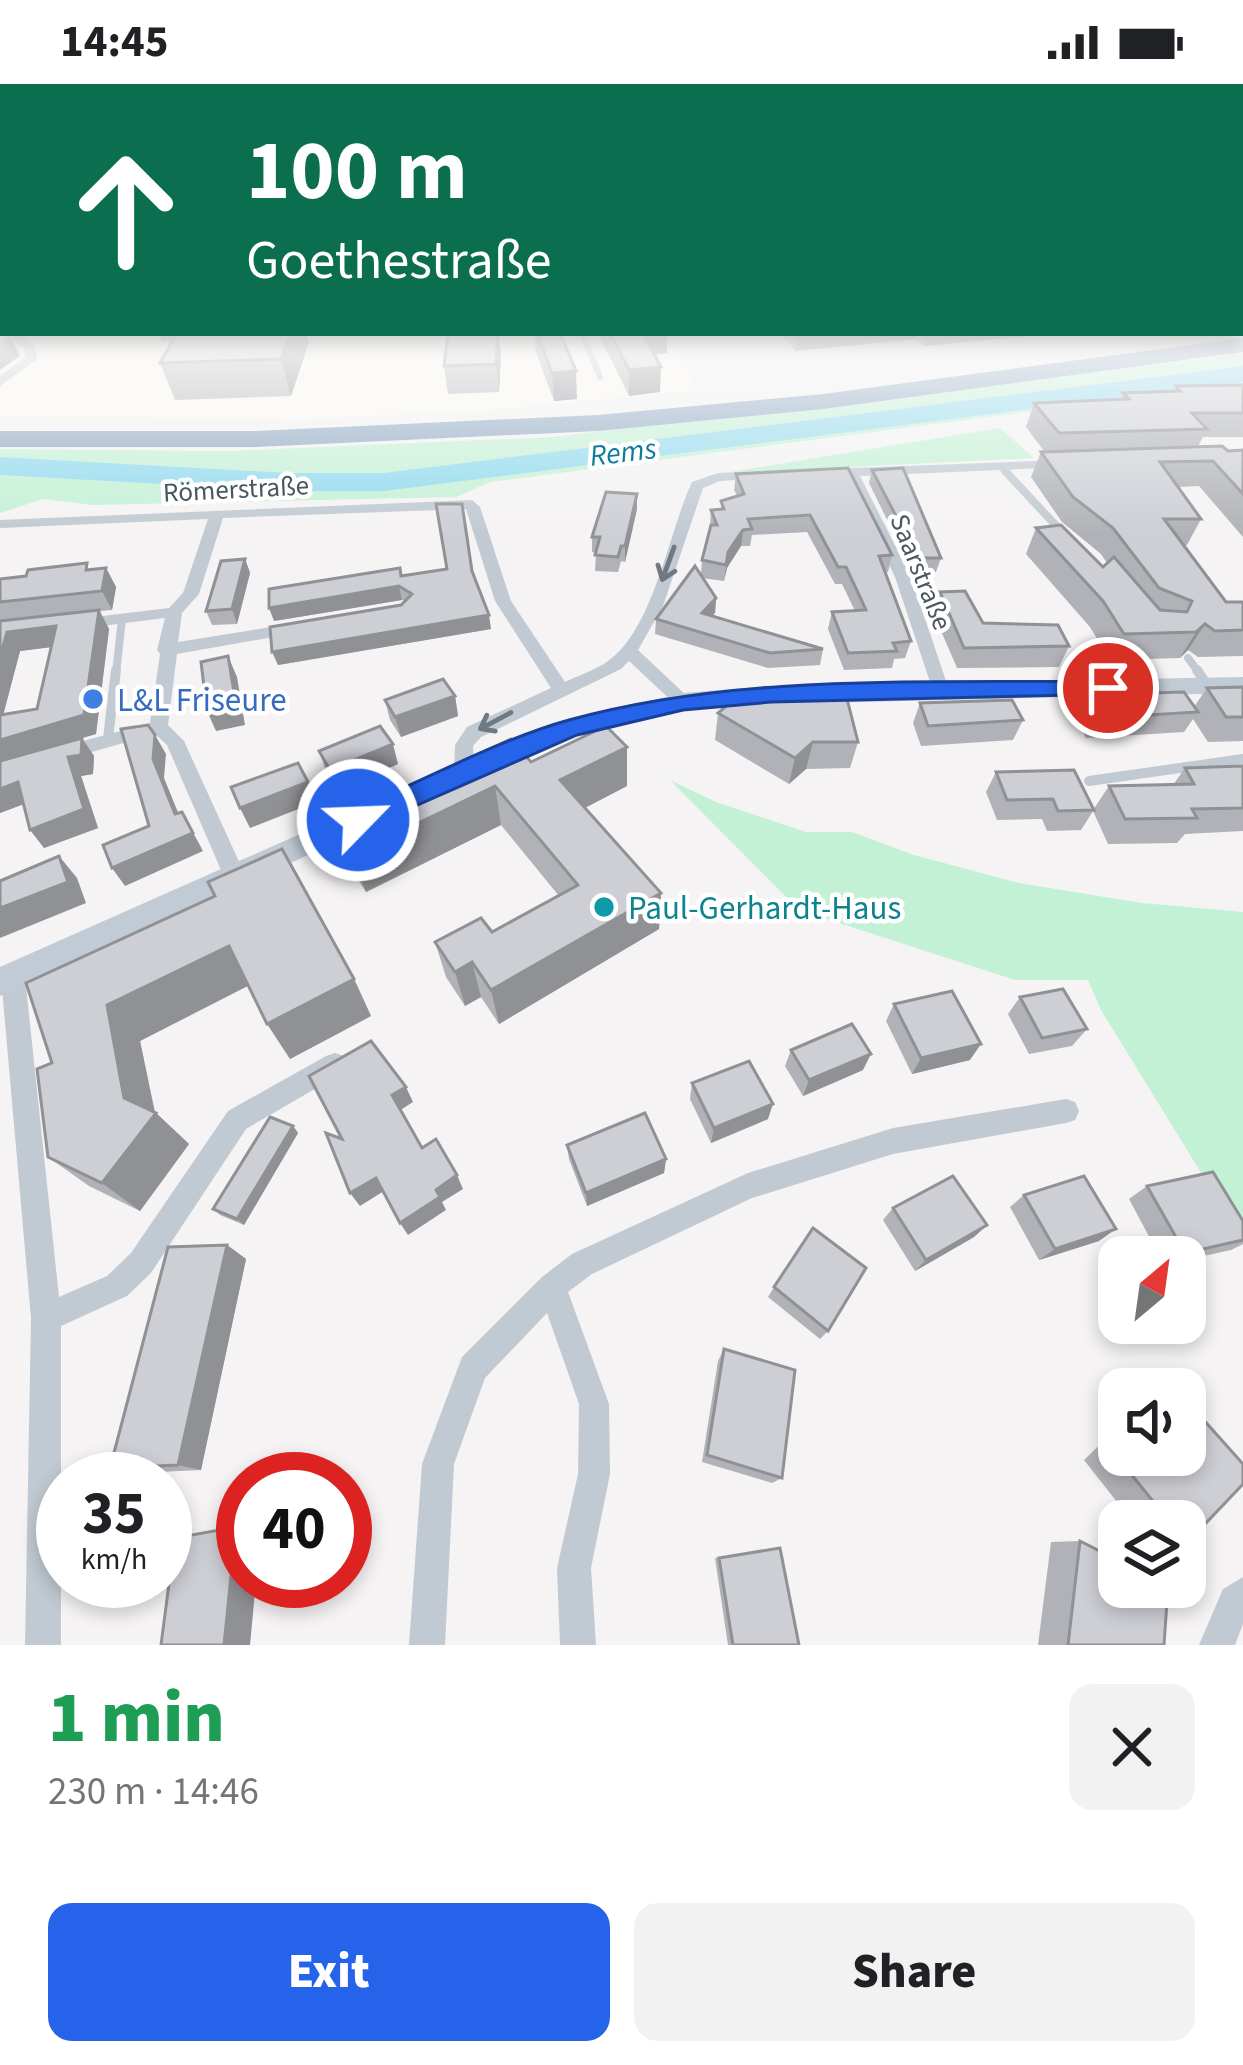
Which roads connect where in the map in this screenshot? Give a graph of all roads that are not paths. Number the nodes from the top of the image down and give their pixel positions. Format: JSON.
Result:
{"nodes":[{"id":1,"x":785,"y":390,"type":"edge"},
{"id":2,"x":906,"y":390,"type":"edge"},
{"id":3,"x":0,"y":425,"type":"edge"},
{"id":4,"x":0,"y":439,"type":"edge"},
{"id":5,"x":1088,"y":464,"type":"edge"},
{"id":6,"x":1000,"y":466,"type":"junction"},
{"id":7,"x":851,"y":472,"type":"junction"},
{"id":8,"x":807,"y":473,"type":"edge"},
{"id":9,"x":784,"y":474,"type":"edge"},
{"id":10,"x":218,"y":514,"type":"junction"},
{"id":11,"x":0,"y":524,"type":"edge"},
{"id":12,"x":1067,"y":537,"type":"edge"},
{"id":13,"x":174,"y":612,"type":"junction"},
{"id":14,"x":122,"y":620,"type":"junction"},
{"id":15,"x":317,"y":624,"type":"edge"},
{"id":16,"x":52,"y":626,"type":"edge"},
{"id":17,"x":166,"y":650,"type":"junction"},
{"id":18,"x":630,"y":652,"type":"junction"},
{"id":19,"x":1188,"y":658,"type":"dead end"},
{"id":20,"x":1243,"y":685,"type":"edge"},
{"id":21,"x":1208,"y":686,"type":"junction"},
{"id":22,"x":561,"y":689,"type":"junction"},
{"id":23,"x":941,"y":693,"type":"junction"},
{"id":24,"x":683,"y":702,"type":"junction"},
{"id":25,"x":159,"y":727,"type":"junction"},
{"id":26,"x":108,"y":739,"type":"junction"},
{"id":27,"x":46,"y":758,"type":"edge"},
{"id":28,"x":1243,"y":759,"type":"edge"},
{"id":29,"x":464,"y":772,"type":"junction"},
{"id":30,"x":1088,"y":781,"type":"dead end"},
{"id":31,"x":434,"y":786,"type":"edge"},
{"id":32,"x":396,"y":803,"type":"edge"},
{"id":33,"x":236,"y":877,"type":"junction"},
{"id":34,"x":6,"y":979,"type":"edge"},
{"id":35,"x":351,"y":1054,"type":"edge"},
{"id":36,"x":1066,"y":1111,"type":"dead end"},
{"id":37,"x":552,"y":1287,"type":"junction"},
{"id":38,"x":46,"y":1318,"type":"junction"},
{"id":39,"x":1243,"y":1594,"type":"edge"},
{"id":40,"x":43,"y":1645,"type":"edge"},
{"id":41,"x":427,"y":1645,"type":"edge"},
{"id":42,"x":578,"y":1645,"type":"edge"},
{"id":43,"x":1217,"y":1645,"type":"edge"}],
"edges":[{"from":1,"to":3,"type":"highway"},
{"from":2,"to":4,"type":"highway"},
{"from":5,"to":6,"type":"street"},
{"from":6,"to":7,"type":"street"},
{"from":6,"to":12,"type":"lane"},
{"from":7,"to":8,"type":"street"},
{"from":7,"to":23,"type":"street","name":"Saarstraße"},
{"from":9,"to":18,"type":"street","one_way":true},
{"from":10,"to":11,"type":"street","name":"Römerstraße"},
{"from":10,"to":13,"type":"street"},
{"from":10,"to":22,"type":"street","name":"Römerstraße"},
{"from":13,"to":14,"type":"street"},
{"from":13,"to":17,"type":"street"},
{"from":14,"to":16,"type":"street"},
{"from":14,"to":26,"type":"lane"},
{"from":15,"to":17,"type":"street"},
{"from":17,"to":25,"type":"street"},
{"from":18,"to":22,"type":"street"},
{"from":18,"to":24,"type":"street"},
{"from":19,"to":21,"type":"lane"},
{"from":20,"to":21,"type":"street"},
{"from":21,"to":23,"type":"street"},
{"from":22,"to":29,"type":"street","one_way":true},
{"from":23,"to":24,"type":"street"},
{"from":24,"to":29,"type":"street"},
{"from":25,"to":26,"type":"street"},
{"from":25,"to":33,"type":"street"},
{"from":26,"to":27,"type":"street"},
{"from":28,"to":30,"type":"lane"},
{"from":29,"to":31,"type":"street"},
{"from":32,"to":33,"type":"street"},
{"from":33,"to":34,"type":"street"},
{"from":34,"to":38,"type":"street"},
{"from":35,"to":38,"type":"street"},
{"from":36,"to":37,"type":"street"},
{"from":37,"to":41,"type":"street"},
{"from":37,"to":42,"type":"street"},
{"from":38,"to":40,"type":"street"},
{"from":39,"to":43,"type":"street"}]}
